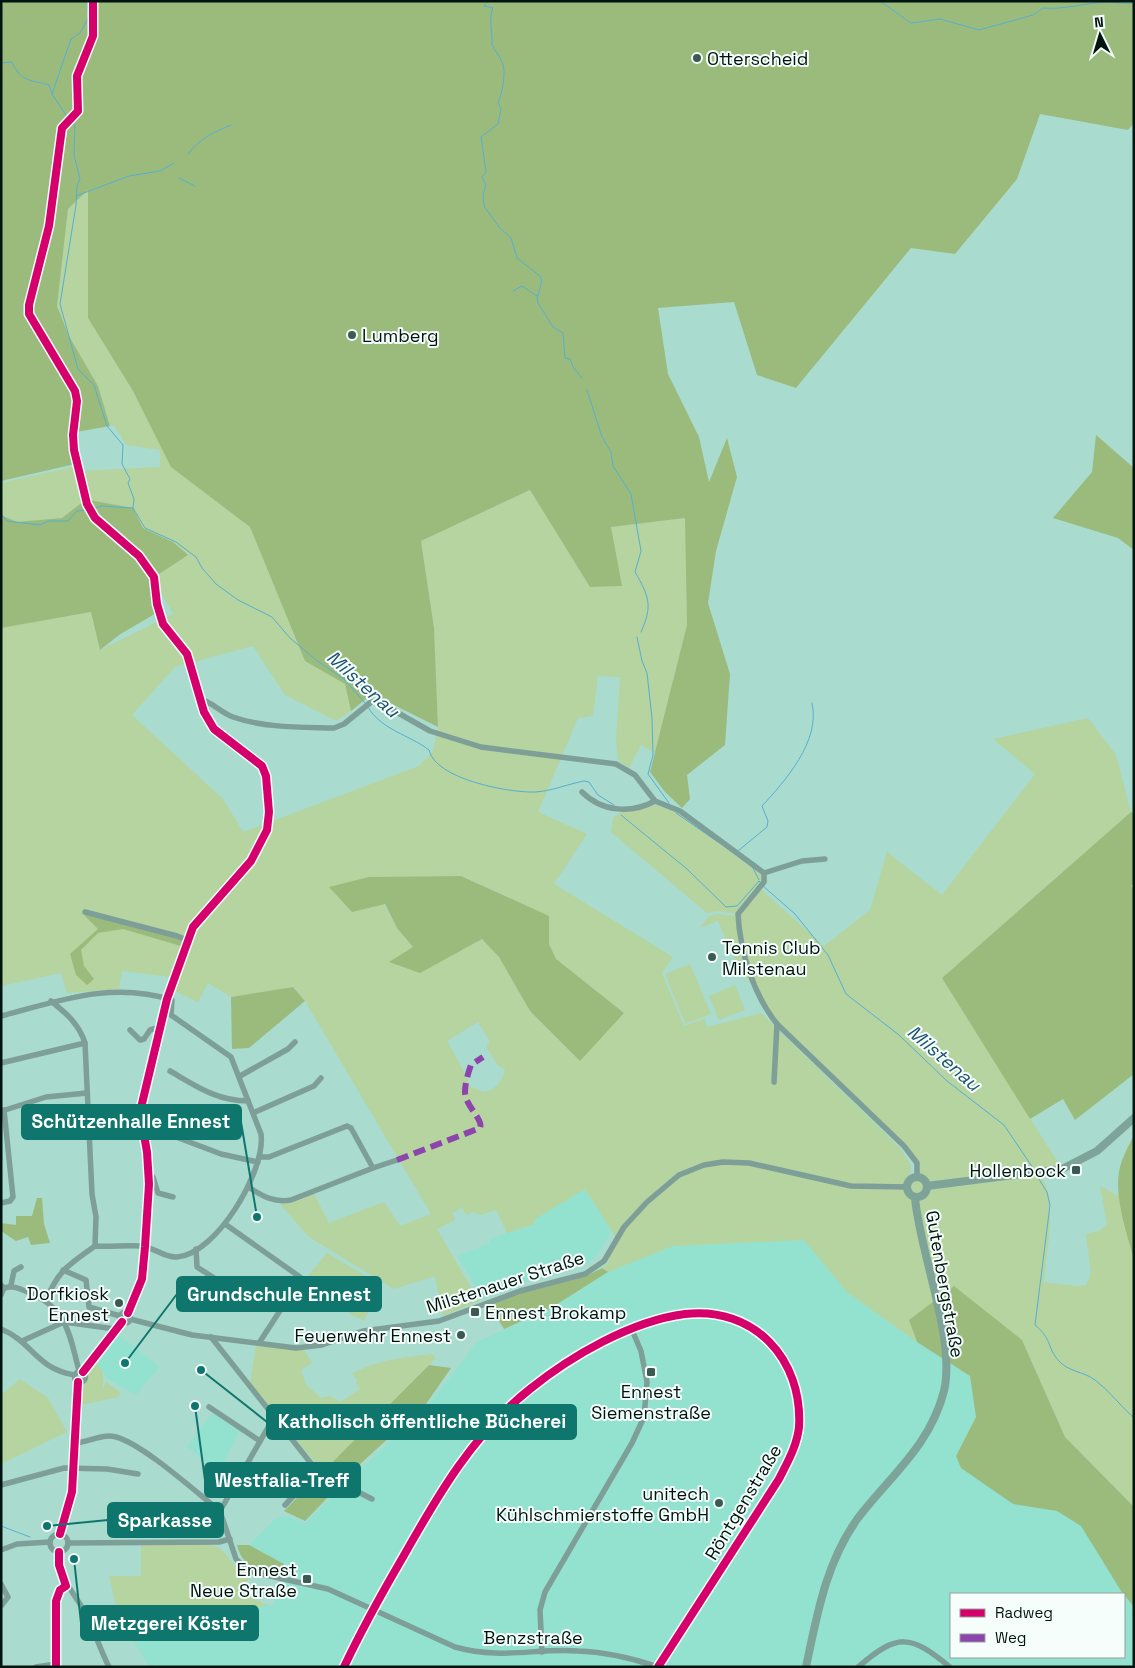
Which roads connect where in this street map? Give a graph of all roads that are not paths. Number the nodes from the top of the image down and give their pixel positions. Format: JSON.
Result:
{"nodes":[{"id":1,"x":93,"y":1,"type":"edge"},
{"id":2,"x":199,"y":698,"type":"junction"},
{"id":3,"x":582,"y":792,"type":"dead end"},
{"id":4,"x":655,"y":801,"type":"junction"},
{"id":5,"x":825,"y":860,"type":"dead end"},
{"id":6,"x":764,"y":873,"type":"junction"},
{"id":7,"x":85,"y":912,"type":"dead end"},
{"id":8,"x":187,"y":940,"type":"junction"},
{"id":9,"x":167,"y":999,"type":"junction"},
{"id":10,"x":51,"y":1001,"type":"junction"},
{"id":11,"x":1,"y":1016,"type":"edge"},
{"id":12,"x":776,"y":1024,"type":"junction"},
{"id":13,"x":160,"y":1027,"type":"junction"},
{"id":14,"x":130,"y":1030,"type":"dead end"},
{"id":15,"x":85,"y":1042,"type":"junction"},
{"id":16,"x":295,"y":1042,"type":"dead end"},
{"id":17,"x":1,"y":1063,"type":"edge"},
{"id":18,"x":170,"y":1071,"type":"dead end"},
{"id":19,"x":240,"y":1076,"type":"junction"},
{"id":20,"x":321,"y":1078,"type":"dead end"},
{"id":21,"x":774,"y":1082,"type":"dead end"},
{"id":22,"x":88,"y":1093,"type":"junction"},
{"id":23,"x":248,"y":1101,"type":"junction"},
{"id":24,"x":3,"y":1111,"type":"edge"},
{"id":25,"x":253,"y":1113,"type":"junction"},
{"id":26,"x":1134,"y":1118,"type":"edge"},
{"id":27,"x":176,"y":1137,"type":"dead end"},
{"id":28,"x":259,"y":1159,"type":"junction"},
{"id":29,"x":397,"y":1160,"type":"dead end"},
{"id":30,"x":373,"y":1168,"type":"junction"},
{"id":31,"x":149,"y":1175,"type":"junction"},
{"id":32,"x":918,"y":1177,"type":"junction"},
{"id":33,"x":928,"y":1186,"type":"junction"},
{"id":34,"x":248,"y":1187,"type":"junction"},
{"id":35,"x":907,"y":1187,"type":"junction"},
{"id":36,"x":173,"y":1197,"type":"dead end"},
{"id":37,"x":915,"y":1198,"type":"junction"},
{"id":38,"x":1,"y":1203,"type":"edge"},
{"id":39,"x":226,"y":1224,"type":"junction"},
{"id":40,"x":95,"y":1246,"type":"junction"},
{"id":41,"x":146,"y":1248,"type":"junction"},
{"id":42,"x":196,"y":1249,"type":"junction"},
{"id":43,"x":20,"y":1267,"type":"dead end"},
{"id":44,"x":63,"y":1270,"type":"junction"},
{"id":45,"x":225,"y":1285,"type":"dead end"},
{"id":46,"x":3,"y":1286,"type":"edge"},
{"id":47,"x":11,"y":1286,"type":"junction"},
{"id":48,"x":1,"y":1295,"type":"edge"},
{"id":49,"x":46,"y":1300,"type":"junction"},
{"id":50,"x":129,"y":1316,"type":"junction"},
{"id":51,"x":121,"y":1319,"type":"junction"},
{"id":52,"x":64,"y":1322,"type":"junction"},
{"id":53,"x":1,"y":1328,"type":"edge"},
{"id":54,"x":114,"y":1329,"type":"junction"},
{"id":55,"x":632,"y":1330,"type":"junction"},
{"id":56,"x":211,"y":1337,"type":"junction"},
{"id":57,"x":22,"y":1341,"type":"junction"},
{"id":58,"x":259,"y":1344,"type":"junction"},
{"id":59,"x":79,"y":1373,"type":"junction"},
{"id":60,"x":78,"y":1382,"type":"junction"},
{"id":61,"x":209,"y":1407,"type":"dead end"},
{"id":62,"x":274,"y":1417,"type":"junction"},
{"id":63,"x":260,"y":1441,"type":"junction"},
{"id":64,"x":74,"y":1443,"type":"junction"},
{"id":65,"x":73,"y":1468,"type":"junction"},
{"id":66,"x":317,"y":1472,"type":"junction"},
{"id":67,"x":138,"y":1474,"type":"dead end"},
{"id":68,"x":1,"y":1485,"type":"edge"},
{"id":69,"x":372,"y":1499,"type":"dead end"},
{"id":70,"x":285,"y":1505,"type":"dead end"},
{"id":71,"x":220,"y":1511,"type":"junction"},
{"id":72,"x":60,"y":1534,"type":"junction"},
{"id":73,"x":230,"y":1539,"type":"junction"},
{"id":74,"x":50,"y":1542,"type":"junction"},
{"id":75,"x":68,"y":1543,"type":"junction"},
{"id":76,"x":1,"y":1550,"type":"edge"},
{"id":77,"x":59,"y":1552,"type":"junction"},
{"id":78,"x":1,"y":1584,"type":"edge"},
{"id":79,"x":66,"y":1586,"type":"junction"},
{"id":80,"x":1,"y":1606,"type":"edge"},
{"id":81,"x":373,"y":1610,"type":"junction"},
{"id":82,"x":542,"y":1652,"type":"junction"},
{"id":83,"x":56,"y":1666,"type":"edge"},
{"id":84,"x":36,"y":1667,"type":"edge"},
{"id":85,"x":110,"y":1667,"type":"edge"},
{"id":86,"x":344,"y":1667,"type":"edge"},
{"id":87,"x":658,"y":1667,"type":"edge"},
{"id":88,"x":806,"y":1667,"type":"edge"},
{"id":89,"x":858,"y":1667,"type":"edge"},
{"id":90,"x":950,"y":1667,"type":"edge"}],
"edges":[{"from":1,"to":2,"type":"street"},
{"from":2,"to":4,"type":"street"},
{"from":2,"to":8,"type":"street"},
{"from":3,"to":4,"type":"street"},
{"from":4,"to":6,"type":"street"},
{"from":5,"to":6,"type":"street"},
{"from":6,"to":12,"type":"street"},
{"from":7,"to":8,"type":"street"},
{"from":8,"to":9,"type":"street"},
{"from":9,"to":10,"type":"street"},
{"from":9,"to":13,"type":"street"},
{"from":9,"to":19,"type":"street"},
{"from":10,"to":11,"type":"street"},
{"from":10,"to":15,"type":"street"},
{"from":12,"to":21,"type":"street"},
{"from":12,"to":32,"type":"street"},
{"from":13,"to":14,"type":"street"},
{"from":13,"to":31,"type":"street"},
{"from":15,"to":17,"type":"street"},
{"from":15,"to":22,"type":"street"},
{"from":16,"to":19,"type":"street"},
{"from":18,"to":23,"type":"street"},
{"from":19,"to":23,"type":"street"},
{"from":20,"to":25,"type":"street"},
{"from":22,"to":24,"type":"street"},
{"from":22,"to":40,"type":"street"},
{"from":23,"to":25,"type":"street"},
{"from":24,"to":38,"type":"street"},
{"from":25,"to":28,"type":"street"},
{"from":26,"to":33,"type":"main road"},
{"from":27,"to":28,"type":"street"},
{"from":28,"to":30,"type":"street"},
{"from":28,"to":34,"type":"street"},
{"from":29,"to":30,"type":"street"},
{"from":30,"to":34,"type":"street"},
{"from":31,"to":36,"type":"street"},
{"from":31,"to":41,"type":"street"},
{"from":32,"to":33,"type":"main road"},
{"from":32,"to":35,"type":"main road"},
{"from":33,"to":37,"type":"main road"},
{"from":34,"to":39,"type":"street"},
{"from":35,"to":37,"type":"main road"},
{"from":35,"to":58,"type":"street","name":"Milstenauer Straße"},
{"from":37,"to":88,"type":"main road","name":"Gutenbergstraße"},
{"from":39,"to":42,"type":"street"},
{"from":39,"to":58,"type":"street"},
{"from":40,"to":41,"type":"street"},
{"from":40,"to":44,"type":"street"},
{"from":41,"to":42,"type":"street"},
{"from":41,"to":50,"type":"street"},
{"from":42,"to":45,"type":"street"},
{"from":43,"to":47,"type":"street"},
{"from":44,"to":49,"type":"street"},
{"from":44,"to":51,"type":"street"},
{"from":46,"to":47,"type":"street"},
{"from":46,"to":48,"type":"street"},
{"from":47,"to":49,"type":"street"},
{"from":49,"to":52,"type":"street"},
{"from":50,"to":51,"type":"street"},
{"from":50,"to":56,"type":"street","name":"Milstenauer Straße"},
{"from":51,"to":54,"type":"street"},
{"from":52,"to":54,"type":"street"},
{"from":52,"to":57,"type":"street"},
{"from":52,"to":59,"type":"street"},
{"from":53,"to":57,"type":"street"},
{"from":54,"to":59,"type":"street"},
{"from":55,"to":81,"type":"street","name":"Röntgenstraße"},
{"from":55,"to":82,"type":"street"},
{"from":55,"to":87,"type":"street","name":"Röntgenstraße"},
{"from":56,"to":58,"type":"street","name":"Milstenauer Straße"},
{"from":56,"to":62,"type":"street"},
{"from":57,"to":59,"type":"street"},
{"from":59,"to":60,"type":"street"},
{"from":59,"to":60,"type":"street"},
{"from":60,"to":64,"type":"street"},
{"from":61,"to":63,"type":"street"},
{"from":62,"to":63,"type":"street"},
{"from":62,"to":66,"type":"street"},
{"from":63,"to":71,"type":"street"},
{"from":64,"to":65,"type":"street"},
{"from":64,"to":71,"type":"street"},
{"from":65,"to":67,"type":"street"},
{"from":65,"to":68,"type":"street"},
{"from":65,"to":72,"type":"street"},
{"from":66,"to":69,"type":"street"},
{"from":66,"to":70,"type":"street"},
{"from":71,"to":73,"type":"street","name":"Benzstraße"},
{"from":72,"to":74,"type":"street"},
{"from":72,"to":75,"type":"street"},
{"from":73,"to":75,"type":"street"},
{"from":73,"to":81,"type":"street","name":"Benzstraße"},
{"from":74,"to":76,"type":"street"},
{"from":74,"to":77,"type":"street"},
{"from":75,"to":77,"type":"street"},
{"from":77,"to":79,"type":"street"},
{"from":78,"to":80,"type":"street"},
{"from":79,"to":83,"type":"street"},
{"from":79,"to":85,"type":"street"},
{"from":81,"to":82,"type":"street","name":"Benzstraße"},
{"from":81,"to":86,"type":"street","name":"Röntgenstraße"},
{"from":82,"to":87,"type":"street","name":"Benzstraße"},
{"from":83,"to":84,"type":"street"},
{"from":89,"to":90,"type":"street"}]}
